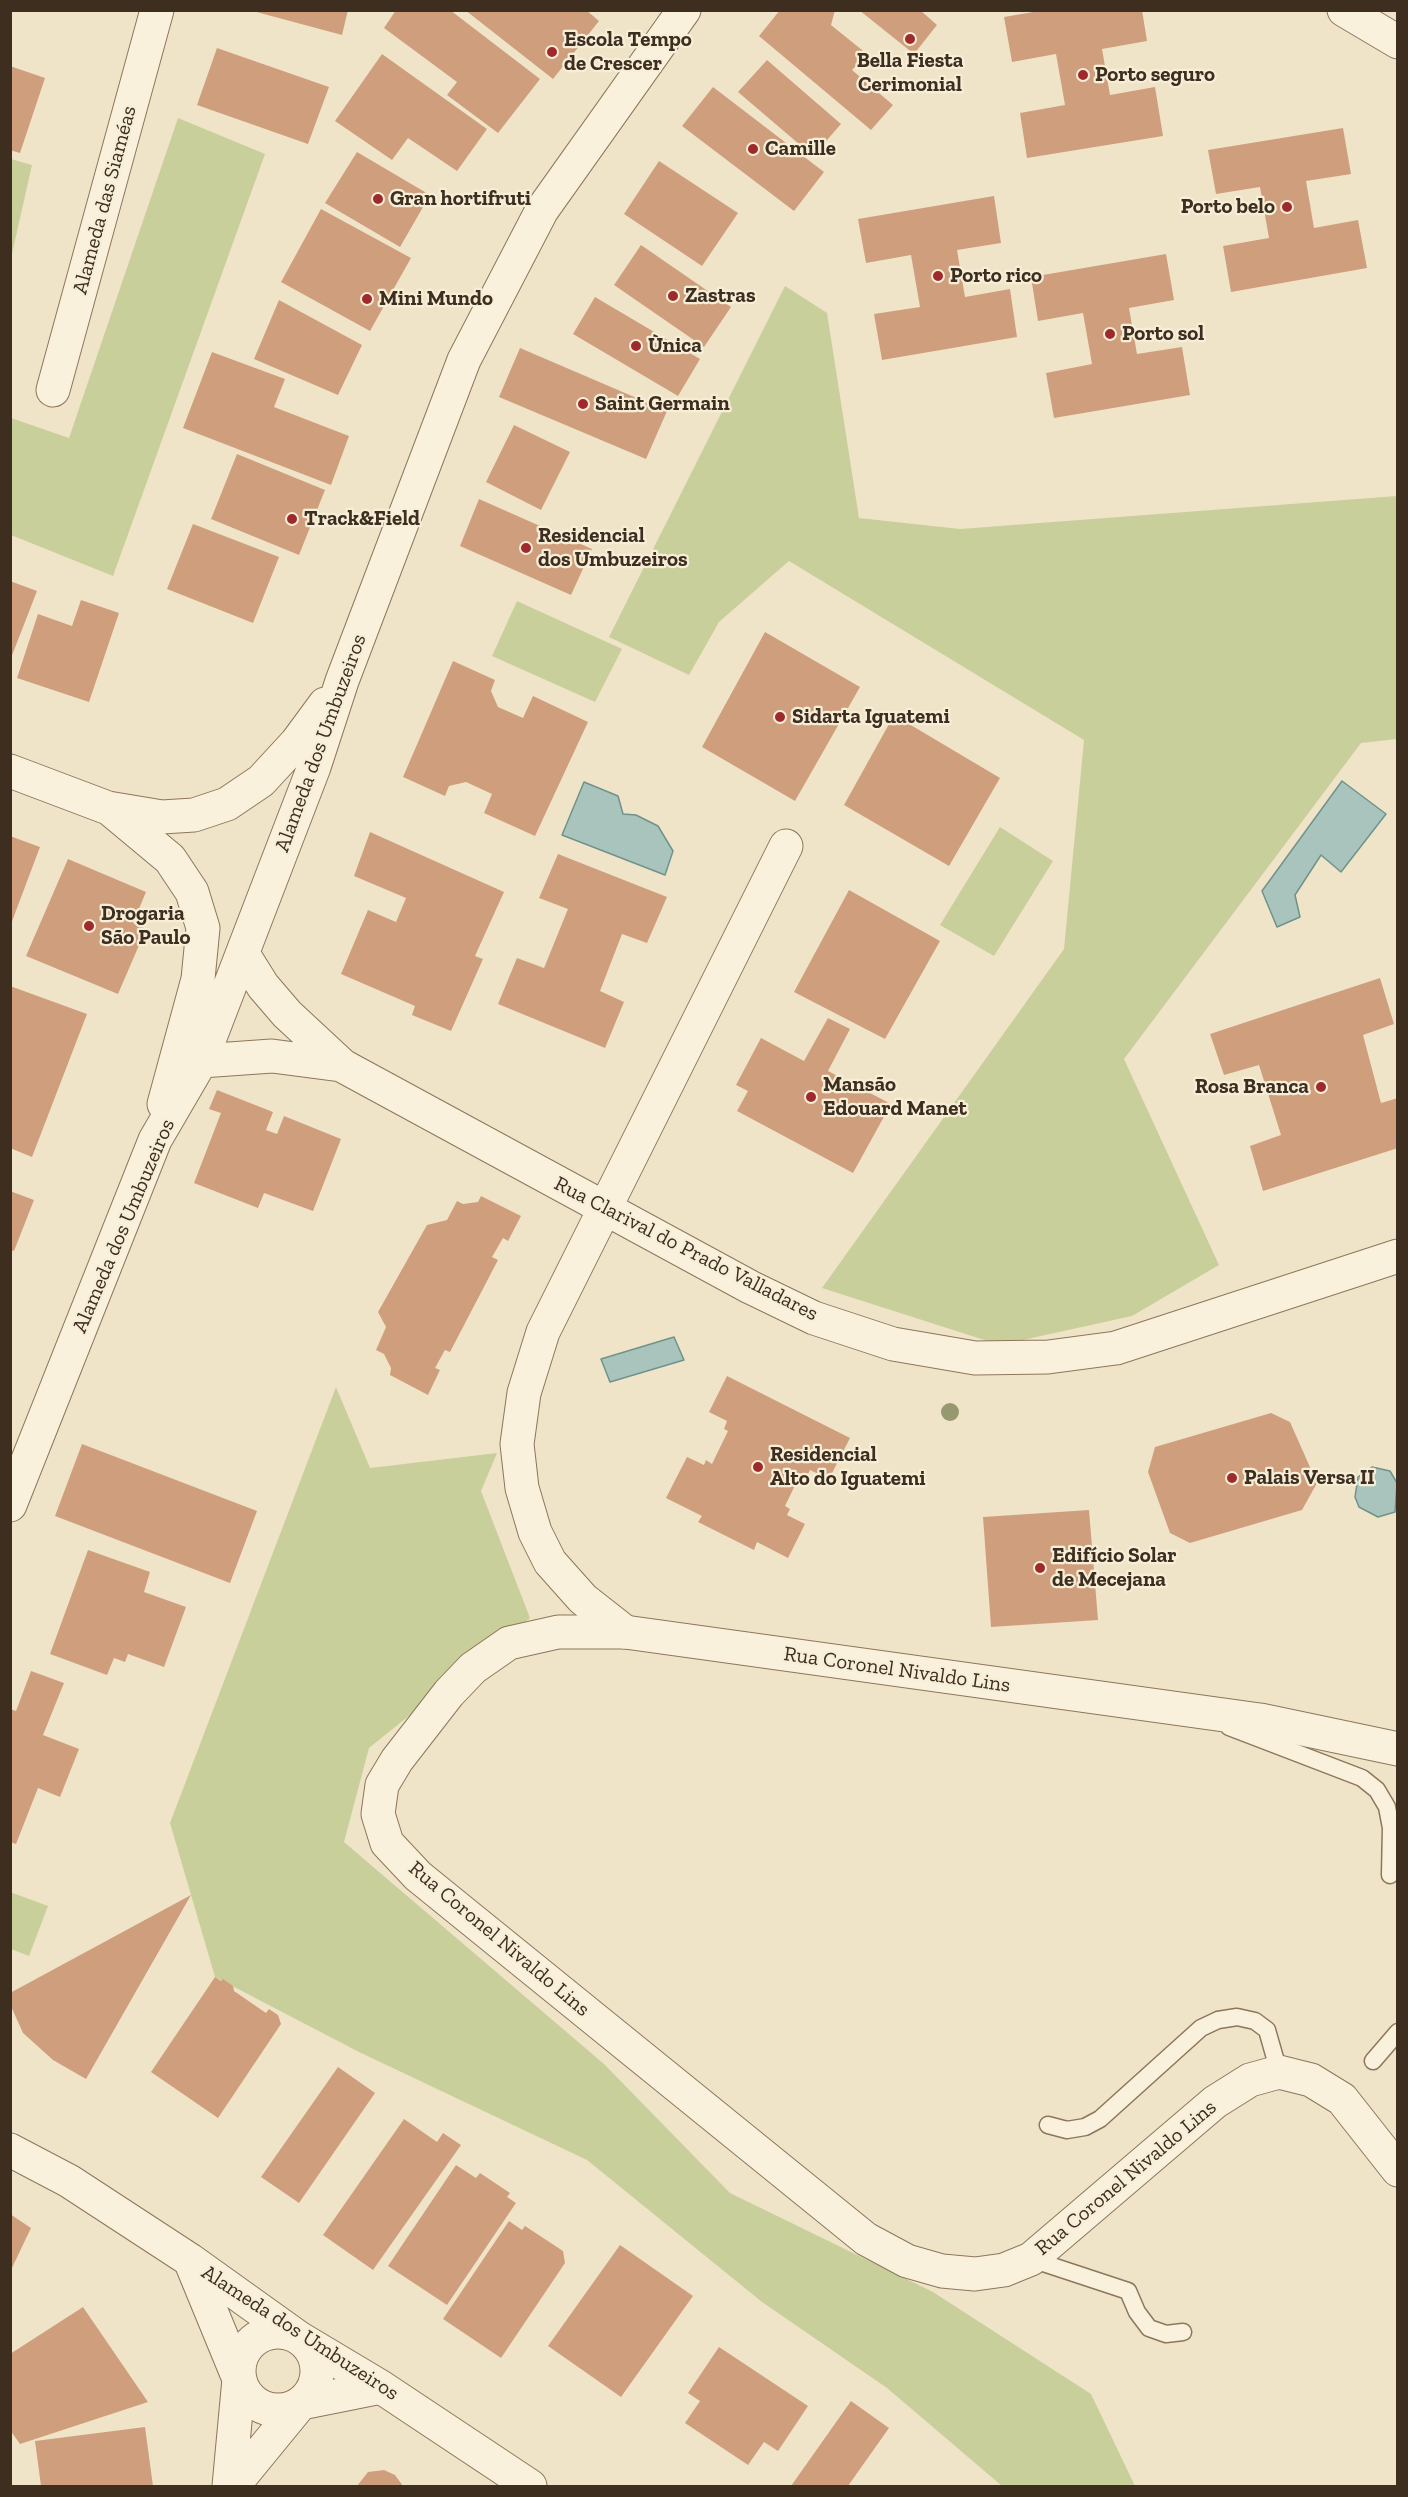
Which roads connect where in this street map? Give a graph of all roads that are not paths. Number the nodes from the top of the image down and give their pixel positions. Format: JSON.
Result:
{"nodes":[{"id":1,"x":157,"y":10,"type":"edge"},
{"id":2,"x":684,"y":10,"type":"edge"},
{"id":3,"x":1344,"y":10,"type":"edge"},
{"id":4,"x":1398,"y":42,"type":"edge"},
{"id":5,"x":53,"y":390,"type":"dead end"},
{"id":6,"x":342,"y":681,"type":"junction"},
{"id":7,"x":10,"y":771,"type":"edge"},
{"id":8,"x":108,"y":808,"type":"junction"},
{"id":9,"x":786,"y":846,"type":"dead end"},
{"id":10,"x":243,"y":954,"type":"junction"},
{"id":11,"x":201,"y":1061,"type":"junction"},
{"id":12,"x":343,"y":1066,"type":"junction"},
{"id":13,"x":154,"y":1140,"type":"junction"},
{"id":14,"x":604,"y":1208,"type":"junction"},
{"id":15,"x":1398,"y":1256,"type":"edge"},
{"id":16,"x":10,"y":1505,"type":"edge"},
{"id":17,"x":625,"y":1632,"type":"junction"},
{"id":18,"x":1189,"y":1712,"type":"junction"},
{"id":19,"x":1398,"y":1749,"type":"edge"},
{"id":20,"x":1390,"y":1875,"type":"dead end"},
{"id":21,"x":1398,"y":2032,"type":"edge"},
{"id":22,"x":1373,"y":2061,"type":"dead end"},
{"id":23,"x":1279,"y":2072,"type":"junction"},
{"id":24,"x":10,"y":2125,"type":"edge"},
{"id":25,"x":1048,"y":2125,"type":"dead end"},
{"id":26,"x":10,"y":2150,"type":"edge"},
{"id":27,"x":1397,"y":2168,"type":"edge"},
{"id":28,"x":69,"y":2181,"type":"junction"},
{"id":29,"x":1031,"y":2259,"type":"junction"},
{"id":30,"x":190,"y":2260,"type":"junction"},
{"id":31,"x":1183,"y":2332,"type":"dead end"},
{"id":32,"x":299,"y":2338,"type":"junction"},
{"id":33,"x":239,"y":2379,"type":"junction"},
{"id":34,"x":381,"y":2387,"type":"junction"},
{"id":35,"x":301,"y":2403,"type":"junction"},
{"id":36,"x":231,"y":2487,"type":"edge"},
{"id":37,"x":530,"y":2487,"type":"edge"}],
"edges":[{"from":1,"to":5,"type":"street","name":"Alameda das Siaméas"},
{"from":2,"to":6,"type":"street","name":"Alameda dos Umbuzeiros"},
{"from":3,"to":4,"type":"street"},
{"from":6,"to":8,"type":"street"},
{"from":6,"to":10,"type":"street","name":"Alameda dos Umbuzeiros"},
{"from":7,"to":8,"type":"street"},
{"from":8,"to":13,"type":"street"},
{"from":9,"to":14,"type":"street"},
{"from":10,"to":11,"type":"street","name":"Alameda dos Umbuzeiros"},
{"from":10,"to":12,"type":"street","name":"Rua Clarival do Prado Valladares"},
{"from":11,"to":12,"type":"street","name":"Rua Clarival do Prado Valladares"},
{"from":11,"to":13,"type":"street","name":"Alameda dos Umbuzeiros"},
{"from":12,"to":14,"type":"street","name":"Rua Clarival do Prado Valladares"},
{"from":13,"to":16,"type":"street","name":"Alameda dos Umbuzeiros"},
{"from":14,"to":15,"type":"street","name":"Rua Clarival do Prado Valladares"},
{"from":14,"to":17,"type":"street"},
{"from":17,"to":18,"type":"street","name":"Rua Coronel Nivaldo Lins"},
{"from":17,"to":29,"type":"street","name":"Rua Coronel Nivaldo Lins"},
{"from":18,"to":19,"type":"street","name":"Rua Coronel Nivaldo Lins"},
{"from":18,"to":20,"type":"lane"},
{"from":21,"to":22,"type":"lane"},
{"from":23,"to":25,"type":"lane"},
{"from":23,"to":27,"type":"street","name":"Rua Coronel Nivaldo Lins"},
{"from":23,"to":29,"type":"street","name":"Rua Coronel Nivaldo Lins"},
{"from":24,"to":28,"type":"street","name":"Alameda dos Umbuzeiros"},
{"from":26,"to":28,"type":"street","name":"Alameda dos Umbuzeiros"},
{"from":28,"to":30,"type":"street","name":"Alameda dos Umbuzeiros"},
{"from":29,"to":31,"type":"lane"},
{"from":30,"to":32,"type":"street","name":"Alameda dos Umbuzeiros"},
{"from":30,"to":33,"type":"street"},
{"from":32,"to":33,"type":"street"},
{"from":32,"to":34,"type":"street","name":"Alameda dos Umbuzeiros"},
{"from":32,"to":35,"type":"street"},
{"from":33,"to":35,"type":"street"},
{"from":33,"to":36,"type":"street"},
{"from":34,"to":35,"type":"street"},
{"from":34,"to":37,"type":"street","name":"Alameda dos Umbuzeiros"},
{"from":35,"to":36,"type":"street"}]}
